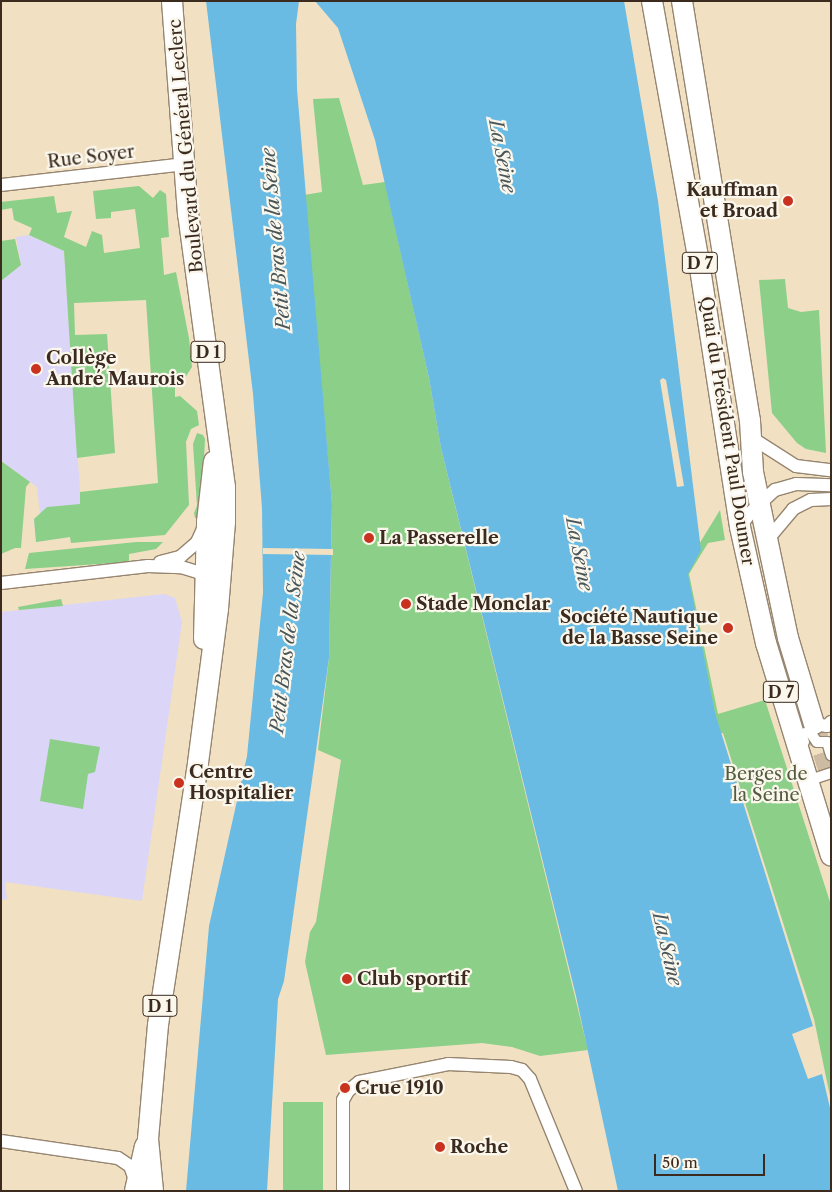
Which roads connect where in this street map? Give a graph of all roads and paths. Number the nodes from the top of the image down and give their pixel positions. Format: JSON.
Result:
{"nodes":[{"id":1,"x":172,"y":1,"type":"edge"},
{"id":2,"x":652,"y":1,"type":"edge"},
{"id":3,"x":682,"y":1,"type":"edge"},
{"id":4,"x":184,"y":164,"type":"junction"},
{"id":5,"x":1,"y":185,"type":"edge"},
{"id":6,"x":752,"y":438,"type":"junction"},
{"id":7,"x":217,"y":440,"type":"junction"},
{"id":8,"x":831,"y":470,"type":"edge"},
{"id":9,"x":831,"y":485,"type":"edge"},
{"id":10,"x":831,"y":500,"type":"edge"},
{"id":11,"x":759,"y":503,"type":"junction"},
{"id":12,"x":207,"y":522,"type":"junction"},
{"id":13,"x":740,"y":527,"type":"junction"},
{"id":14,"x":769,"y":538,"type":"junction"},
{"id":15,"x":180,"y":557,"type":"junction"},
{"id":16,"x":148,"y":566,"type":"junction"},
{"id":17,"x":204,"y":568,"type":"junction"},
{"id":18,"x":1,"y":583,"type":"edge"},
{"id":19,"x":219,"y":596,"type":"junction"},
{"id":20,"x":204,"y":718,"type":"junction"},
{"id":21,"x":822,"y":723,"type":"tunnel mouth"},
{"id":22,"x":831,"y":755,"type":"edge"},
{"id":23,"x":831,"y":773,"type":"edge"},
{"id":24,"x":816,"y":778,"type":"junction"},
{"id":25,"x":831,"y":824,"type":"edge"},
{"id":26,"x":831,"y":855,"type":"edge"},
{"id":27,"x":148,"y":1139,"type":"junction"},
{"id":28,"x":1,"y":1141,"type":"edge"},
{"id":29,"x":135,"y":1185,"type":"edge"},
{"id":30,"x":153,"y":1191,"type":"edge"},
{"id":31,"x":343,"y":1191,"type":"edge"},
{"id":32,"x":576,"y":1191,"type":"edge"}],
"edges":[{"from":1,"to":4,"type":"main road","name":"Boulevard du Général Leclerc","number":"D 1"},
{"from":2,"to":13,"type":"main road","name":"Quai du Président Paul Doumer","number":"D 7"},
{"from":3,"to":6,"type":"main road","name":"Quai du Président Paul Doumer","number":"D 7"},
{"from":4,"to":5,"type":"street","name":"Rue Soyer"},
{"from":4,"to":7,"type":"main road","name":"Boulevard du Général Leclerc","number":"D 1"},
{"from":6,"to":8,"type":"street"},
{"from":6,"to":11,"type":"main road","name":"Quai du Président Paul Doumer","number":"D 7"},
{"from":7,"to":12,"type":"main road","name":"Boulevard du Général Leclerc","number":"D 1"},
{"from":7,"to":19,"type":"main road","name":"Boulevard du Général Leclerc","number":"D 1"},
{"from":9,"to":11,"type":"street"},
{"from":10,"to":14,"type":"street"},
{"from":11,"to":13,"type":"street"},
{"from":11,"to":14,"type":"main road","name":"Quai du Président Paul Doumer","number":"D 7"},
{"from":12,"to":15,"type":"street"},
{"from":12,"to":17,"type":"main road","name":"Boulevard du Général Leclerc","number":"D 1"},
{"from":13,"to":26,"type":"main road","name":"Quai du Président Paul Doumer","number":"D 7"},
{"from":14,"to":21,"type":"main road","name":"Quai du Président Paul Doumer","number":"D 7"},
{"from":15,"to":16,"type":"street"},
{"from":15,"to":17,"type":"street"},
{"from":16,"to":17,"type":"street"},
{"from":16,"to":18,"type":"street"},
{"from":17,"to":19,"type":"street"},
{"from":17,"to":20,"type":"main road","name":"Boulevard du Général Leclerc","number":"D 1"},
{"from":19,"to":20,"type":"main road","name":"Boulevard du Général Leclerc","number":"D 1"},
{"from":20,"to":27,"type":"main road","name":"Boulevard du Général Leclerc","number":"D 1"},
{"from":22,"to":24,"type":"street"},
{"from":23,"to":24,"type":"street"},
{"from":24,"to":25,"type":"street"},
{"from":27,"to":29,"type":"main road","name":"Boulevard du Général Leclerc","number":"D 1"},
{"from":27,"to":30,"type":"main road","name":"Boulevard du Général Leclerc","number":"D 1"},
{"from":28,"to":29,"type":"street"},
{"from":31,"to":32,"type":"street"}]}
